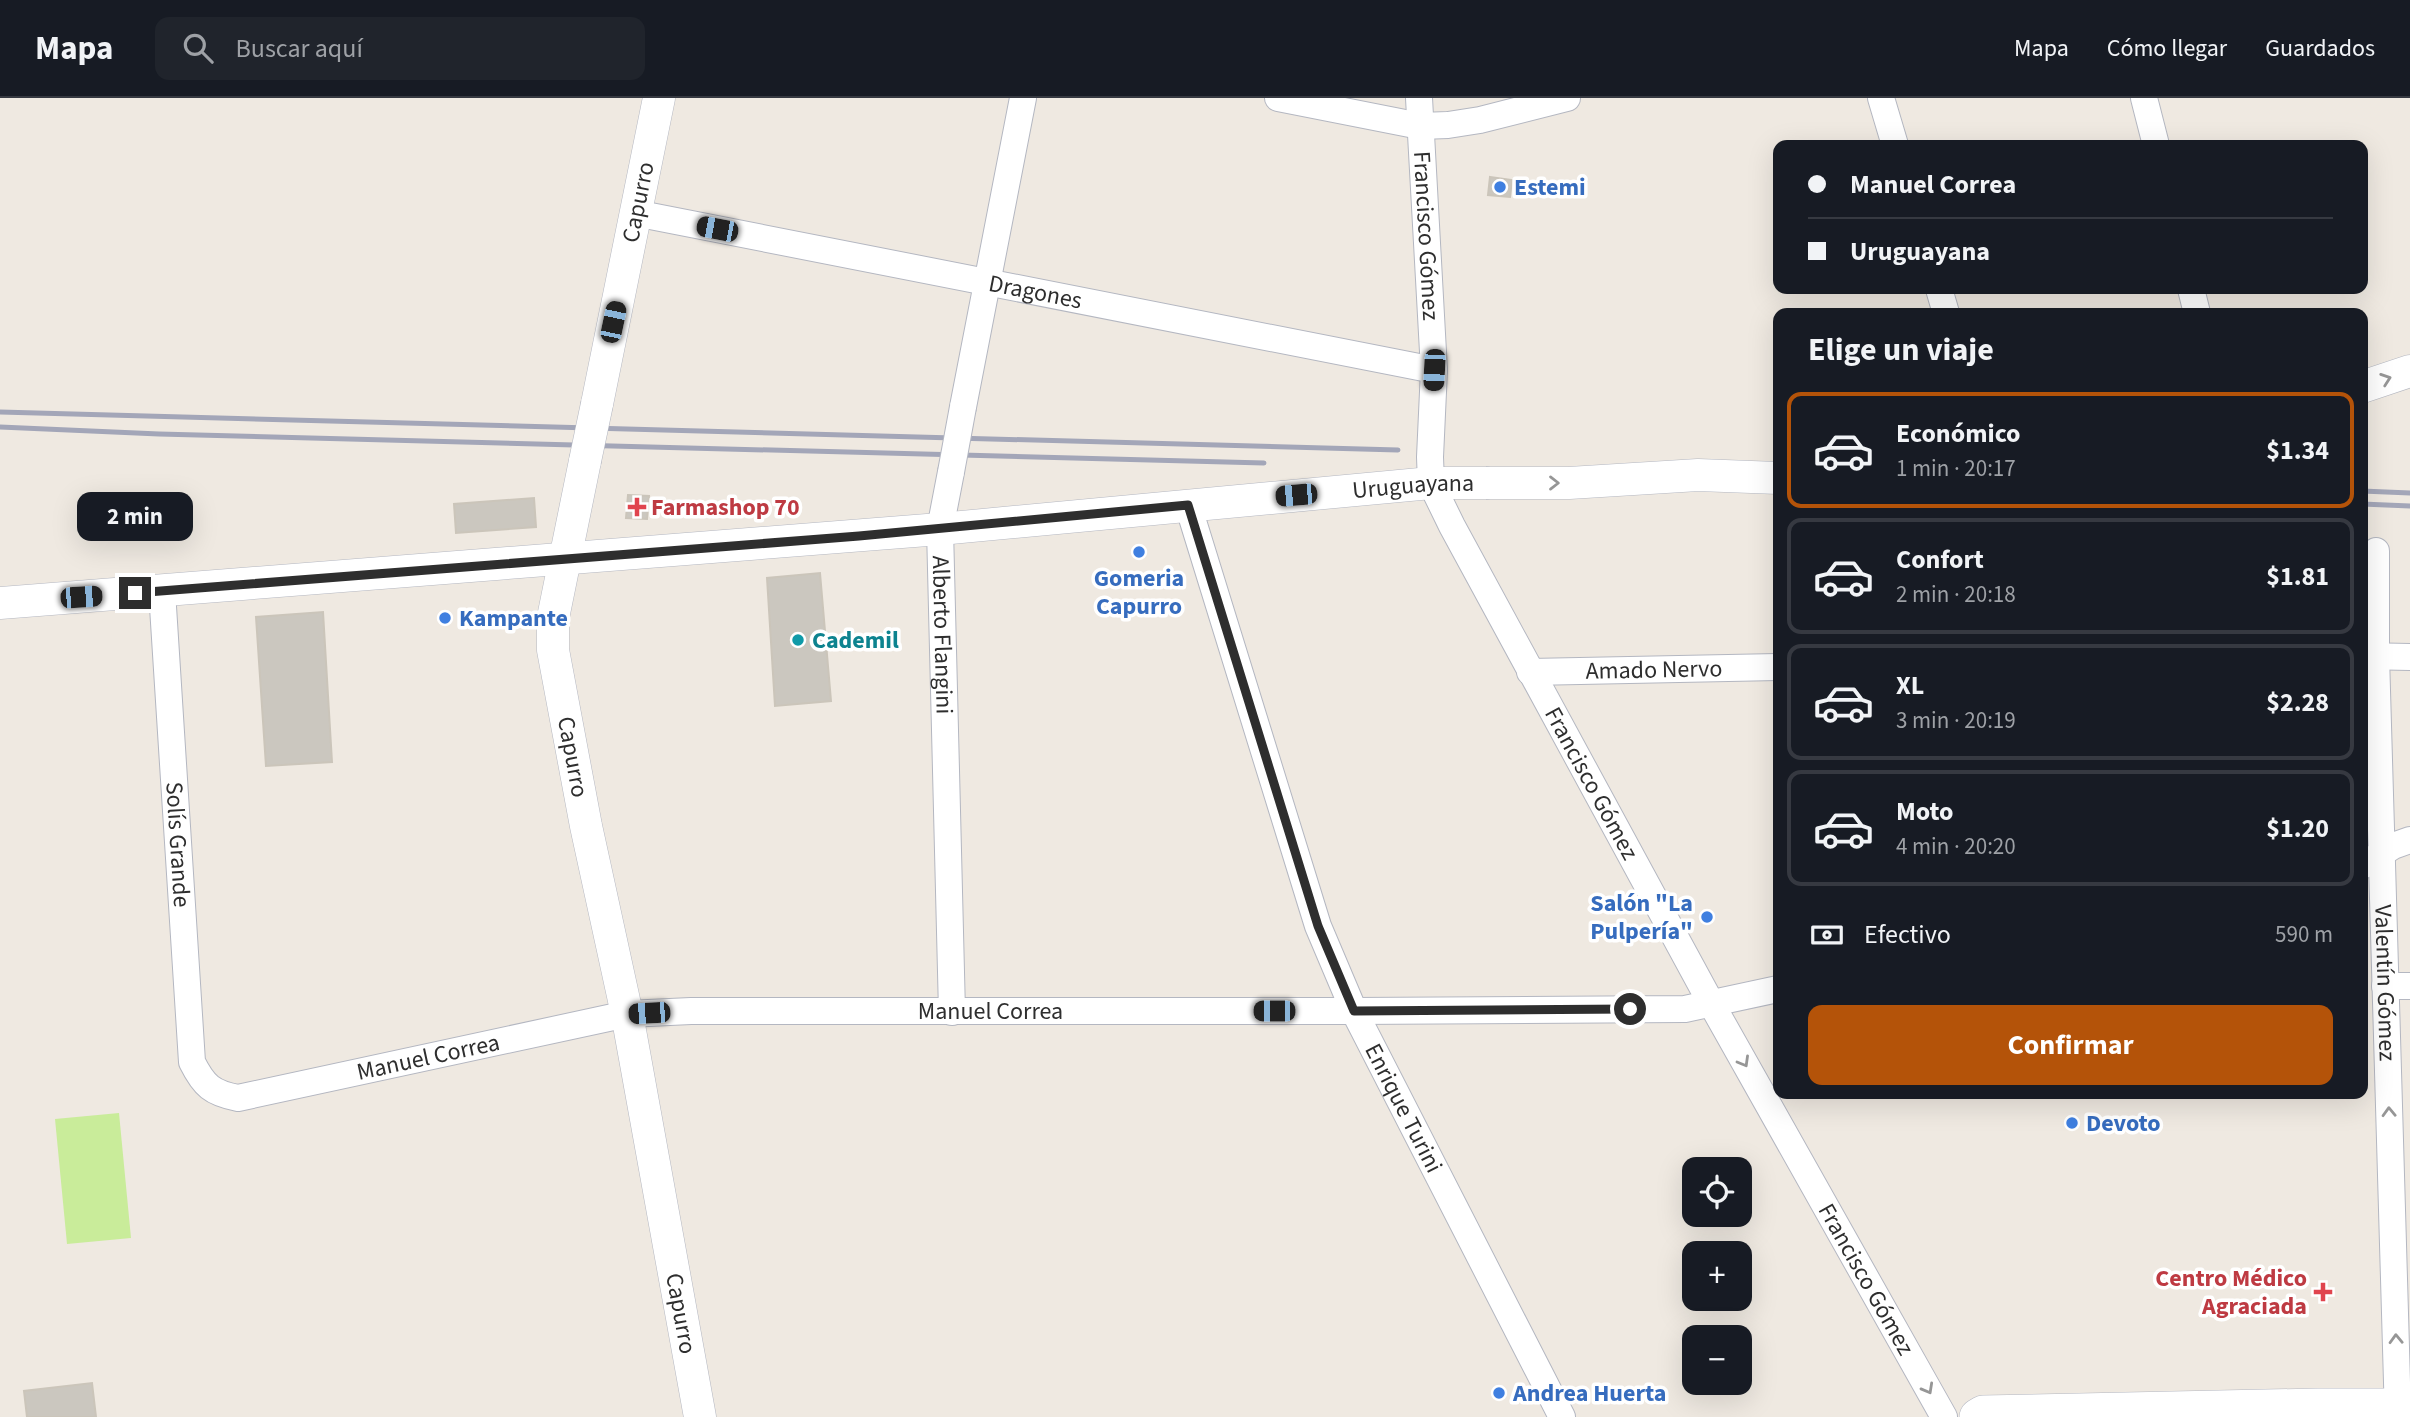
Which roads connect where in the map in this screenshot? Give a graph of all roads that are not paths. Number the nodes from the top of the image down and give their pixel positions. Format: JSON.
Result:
{"nodes":[{"id":1,"x":659,"y":98,"type":"edge"},
{"id":2,"x":1023,"y":98,"type":"edge"},
{"id":3,"x":1278,"y":98,"type":"edge"},
{"id":4,"x":1419,"y":98,"type":"edge"},
{"id":5,"x":1567,"y":98,"type":"edge"},
{"id":6,"x":1881,"y":98,"type":"edge"},
{"id":7,"x":2144,"y":98,"type":"edge"},
{"id":8,"x":1420,"y":126,"type":"junction"},
{"id":9,"x":1894,"y":140,"type":"edge"},
{"id":10,"x":2155,"y":140,"type":"edge"},
{"id":11,"x":635,"y":213,"type":"junction"},
{"id":12,"x":989,"y":282,"type":"junction"},
{"id":13,"x":1434,"y":370,"type":"junction"},
{"id":14,"x":2410,"y":371,"type":"edge"},
{"id":15,"x":2368,"y":385,"type":"edge"},
{"id":16,"x":1773,"y":478,"type":"edge"},
{"id":17,"x":1431,"y":483,"type":"junction"},
{"id":18,"x":1188,"y":505,"type":"junction"},
{"id":19,"x":940,"y":529,"type":"junction"},
{"id":20,"x":2376,"y":551,"type":"dead end"},
{"id":21,"x":564,"y":560,"type":"junction"},
{"id":22,"x":162,"y":592,"type":"junction"},
{"id":23,"x":0,"y":603,"type":"edge"},
{"id":24,"x":2369,"y":656,"type":"edge"},
{"id":25,"x":2410,"y":657,"type":"edge"},
{"id":26,"x":1773,"y":667,"type":"edge"},
{"id":27,"x":1530,"y":672,"type":"junction"},
{"id":28,"x":2410,"y":840,"type":"edge"},
{"id":29,"x":2372,"y":861,"type":"edge"},
{"id":30,"x":2397,"y":986,"type":"edge"},
{"id":31,"x":1773,"y":990,"type":"edge"},
{"id":32,"x":1711,"y":1003,"type":"junction"},
{"id":33,"x":1354,"y":1011,"type":"junction"},
{"id":34,"x":952,"y":1012,"type":"junction"},
{"id":35,"x":627,"y":1014,"type":"junction"},
{"id":36,"x":211,"y":1090,"type":"joint"},
{"id":37,"x":2402,"y":1411,"type":"edge"},
{"id":38,"x":2079,"y":1415,"type":"edge"},
{"id":39,"x":700,"y":1417,"type":"edge"},
{"id":40,"x":1562,"y":1417,"type":"edge"},
{"id":41,"x":1944,"y":1417,"type":"edge"},
{"id":42,"x":1978,"y":1417,"type":"edge"}],
"edges":[{"from":1,"to":11,"type":"street","name":"Capurro"},
{"from":2,"to":12,"type":"street","name":"Alberto Flangini"},
{"from":3,"to":8,"type":"street"},
{"from":4,"to":8,"type":"street","name":"Francisco Gómez"},
{"from":5,"to":8,"type":"street"},
{"from":6,"to":9,"type":"street"},
{"from":7,"to":10,"type":"street"},
{"from":8,"to":13,"type":"street","name":"Francisco Gómez"},
{"from":11,"to":12,"type":"street","name":"Dragones"},
{"from":11,"to":21,"type":"street","name":"Capurro","bridge":true},
{"from":12,"to":13,"type":"street","name":"Dragones"},
{"from":12,"to":19,"type":"street","name":"Alberto Flangini","bridge":true},
{"from":13,"to":17,"type":"street","name":"Francisco Gómez"},
{"from":15,"to":14,"type":"street","one_way":true},
{"from":17,"to":16,"type":"street","name":"Uruguayana","one_way":true,"bridge":true},
{"from":17,"to":18,"type":"street","name":"Uruguayana"},
{"from":17,"to":27,"type":"street","name":"Francisco Gómez"},
{"from":18,"to":19,"type":"street","name":"Uruguayana"},
{"from":18,"to":33,"type":"street","name":"Enrique Turini"},
{"from":19,"to":21,"type":"street","name":"Uruguayana"},
{"from":19,"to":34,"type":"street","name":"Alberto Flangini"},
{"from":20,"to":24,"type":"street","name":"Valentín Gómez"},
{"from":21,"to":22,"type":"street","name":"Uruguayana"},
{"from":21,"to":35,"type":"street","name":"Capurro"},
{"from":22,"to":23,"type":"street","name":"Uruguayana"},
{"from":22,"to":36,"type":"street","name":"Solís Grande"},
{"from":24,"to":25,"type":"street"},
{"from":24,"to":29,"type":"street","name":"Valentín Gómez"},
{"from":26,"to":27,"type":"street","name":"Amado Nervo"},
{"from":27,"to":32,"type":"street","name":"Francisco Gómez"},
{"from":28,"to":29,"type":"street"},
{"from":29,"to":30,"type":"street","name":"Valentín Gómez"},
{"from":37,"to":30,"type":"street","name":"Valentín Gómez","one_way":true},
{"from":31,"to":32,"type":"street","name":"Manuel Correa"},
{"from":32,"to":33,"type":"street","name":"Manuel Correa"},
{"from":32,"to":41,"type":"street","name":"Francisco Gómez","one_way":true},
{"from":33,"to":34,"type":"street","name":"Manuel Correa"},
{"from":33,"to":40,"type":"street","name":"Enrique Turini"},
{"from":34,"to":35,"type":"street","name":"Manuel Correa"},
{"from":35,"to":36,"type":"street","name":"Manuel Correa"},
{"from":35,"to":39,"type":"street","name":"Capurro"},
{"from":37,"to":38,"type":"main road"},
{"from":38,"to":42,"type":"main road"}]}
